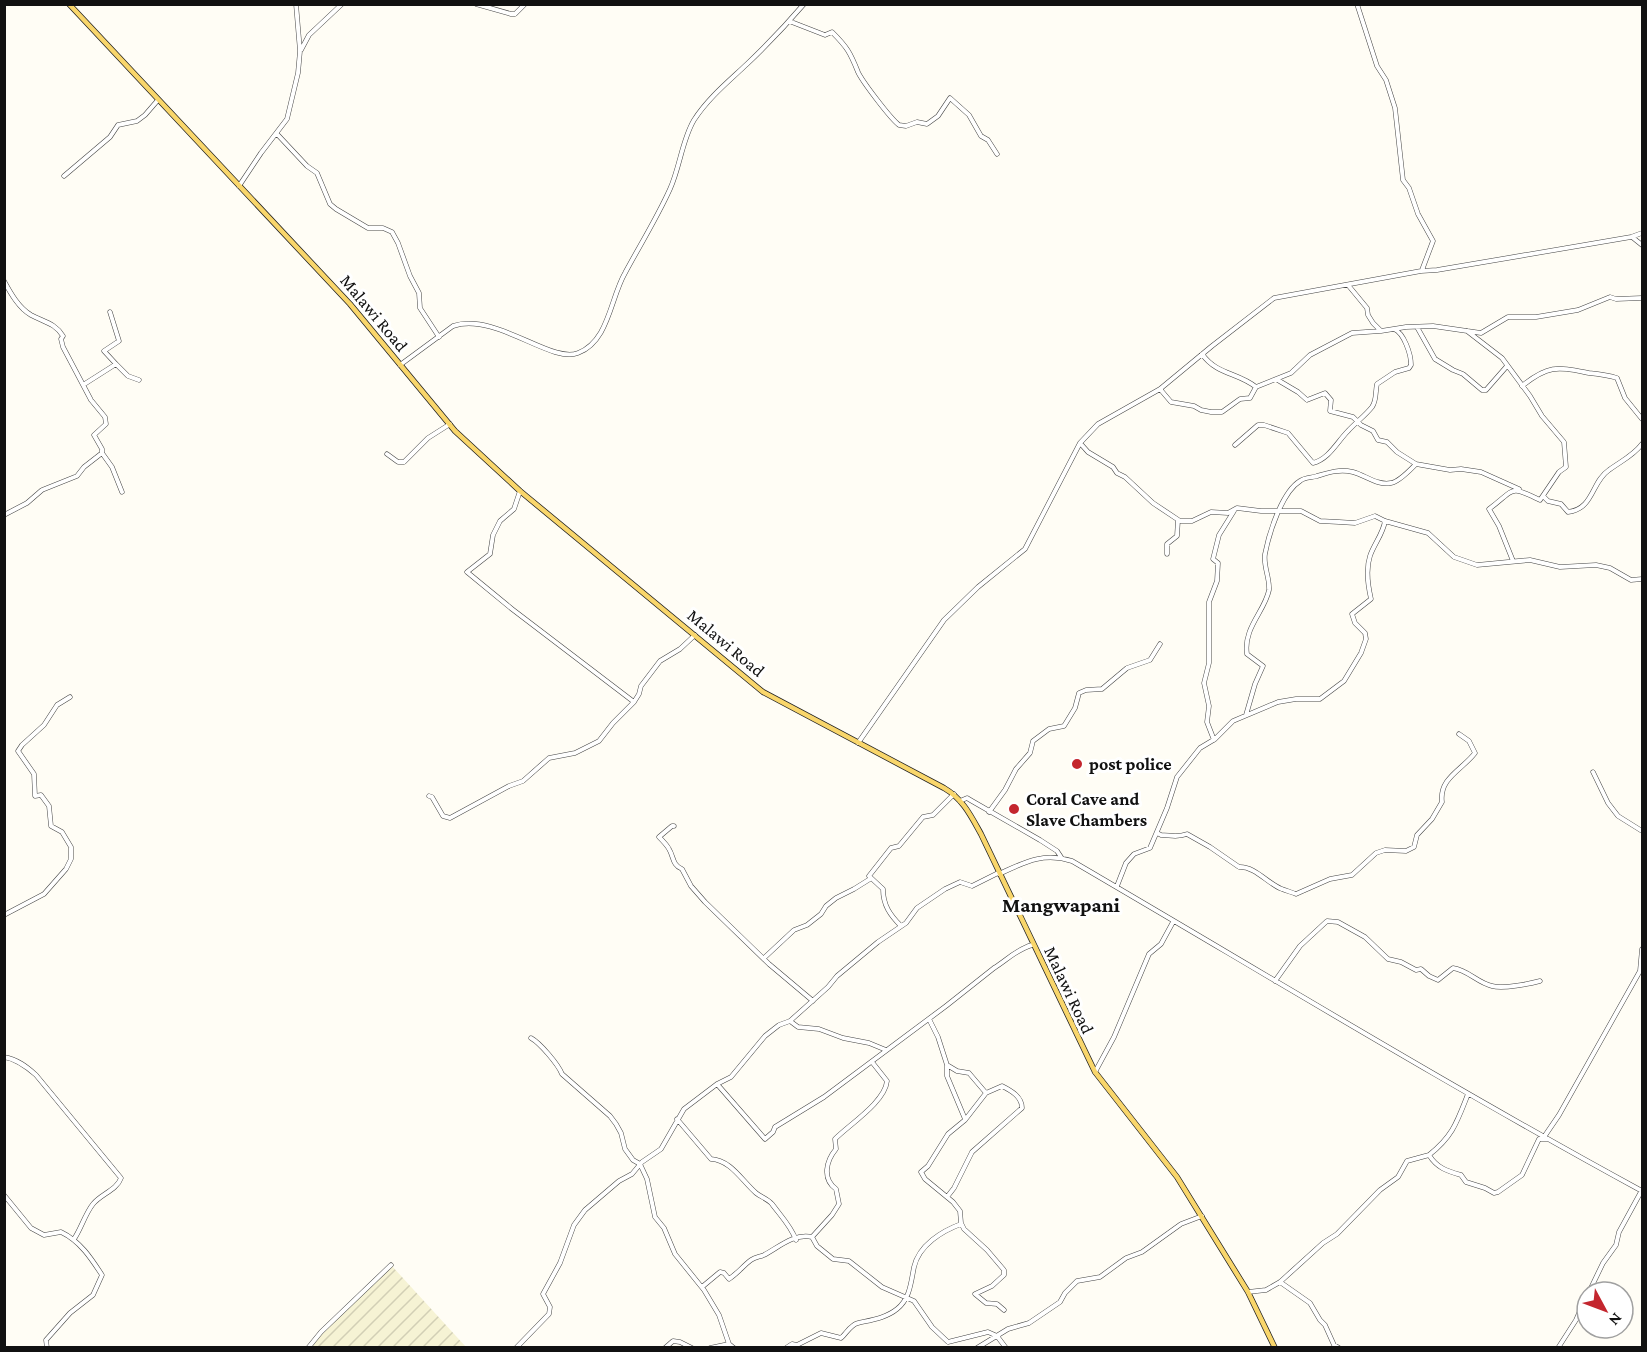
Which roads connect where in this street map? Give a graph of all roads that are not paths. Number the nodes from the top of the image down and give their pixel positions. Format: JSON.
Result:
{"nodes":[{"id":1,"x":69,"y":4,"type":"edge"},
{"id":2,"x":296,"y":4,"type":"edge"},
{"id":3,"x":342,"y":4,"type":"edge"},
{"id":4,"x":476,"y":4,"type":"edge"},
{"id":5,"x":525,"y":4,"type":"edge"},
{"id":6,"x":804,"y":4,"type":"edge"},
{"id":7,"x":1357,"y":4,"type":"edge"},
{"id":8,"x":789,"y":21,"type":"junction"},
{"id":9,"x":300,"y":51,"type":"junction"},
{"id":10,"x":158,"y":100,"type":"junction"},
{"id":11,"x":277,"y":134,"type":"junction"},
{"id":12,"x":998,"y":154,"type":"dead end"},
{"id":13,"x":64,"y":176,"type":"dead end"},
{"id":14,"x":239,"y":186,"type":"junction"},
{"id":15,"x":1642,"y":233,"type":"edge"},
{"id":16,"x":1632,"y":237,"type":"junction"},
{"id":17,"x":1642,"y":245,"type":"edge"},
{"id":18,"x":1421,"y":271,"type":"junction"},
{"id":19,"x":4,"y":281,"type":"edge"},
{"id":20,"x":1348,"y":285,"type":"junction"},
{"id":21,"x":1642,"y":298,"type":"edge"},
{"id":22,"x":110,"y":312,"type":"dead end"},
{"id":23,"x":1417,"y":327,"type":"junction"},
{"id":24,"x":1394,"y":328,"type":"junction"},
{"id":25,"x":1381,"y":331,"type":"junction"},
{"id":26,"x":1467,"y":331,"type":"junction"},
{"id":27,"x":439,"y":337,"type":"junction"},
{"id":28,"x":1202,"y":354,"type":"junction"},
{"id":29,"x":116,"y":364,"type":"junction"},
{"id":30,"x":400,"y":365,"type":"junction"},
{"id":31,"x":1507,"y":366,"type":"junction"},
{"id":32,"x":1276,"y":379,"type":"junction"},
{"id":33,"x":139,"y":380,"type":"dead end"},
{"id":34,"x":83,"y":385,"type":"junction"},
{"id":35,"x":1522,"y":386,"type":"junction"},
{"id":36,"x":1256,"y":387,"type":"junction"},
{"id":37,"x":1160,"y":390,"type":"junction"},
{"id":38,"x":1642,"y":419,"type":"edge"},
{"id":39,"x":1358,"y":423,"type":"junction"},
{"id":40,"x":450,"y":424,"type":"junction"},
{"id":41,"x":1080,"y":443,"type":"junction"},
{"id":42,"x":1642,"y":444,"type":"edge"},
{"id":43,"x":1235,"y":445,"type":"dead end"},
{"id":44,"x":102,"y":453,"type":"junction"},
{"id":45,"x":387,"y":454,"type":"dead end"},
{"id":46,"x":1416,"y":464,"type":"junction"},
{"id":47,"x":520,"y":490,"type":"junction"},
{"id":48,"x":1519,"y":490,"type":"junction"},
{"id":49,"x":122,"y":492,"type":"dead end"},
{"id":50,"x":1544,"y":497,"type":"junction"},
{"id":51,"x":1234,"y":510,"type":"junction"},
{"id":52,"x":1278,"y":511,"type":"junction"},
{"id":53,"x":4,"y":515,"type":"edge"},
{"id":54,"x":1178,"y":519,"type":"junction"},
{"id":55,"x":1385,"y":521,"type":"junction"},
{"id":56,"x":1167,"y":554,"type":"dead end"},
{"id":57,"x":1513,"y":561,"type":"junction"},
{"id":58,"x":1642,"y":579,"type":"edge"},
{"id":59,"x":694,"y":635,"type":"junction"},
{"id":60,"x":1160,"y":644,"type":"dead end"},
{"id":61,"x":70,"y":698,"type":"dead end"},
{"id":62,"x":634,"y":702,"type":"junction"},
{"id":63,"x":1246,"y":716,"type":"junction"},
{"id":64,"x":1459,"y":734,"type":"dead end"},
{"id":65,"x":1214,"y":740,"type":"junction"},
{"id":66,"x":858,"y":743,"type":"junction"},
{"id":67,"x":1593,"y":772,"type":"dead end"},
{"id":68,"x":954,"y":794,"type":"junction"},
{"id":69,"x":429,"y":795,"type":"dead end"},
{"id":70,"x":960,"y":801,"type":"junction"},
{"id":71,"x":989,"y":812,"type":"junction"},
{"id":72,"x":674,"y":826,"type":"dead end"},
{"id":73,"x":1642,"y":831,"type":"edge"},
{"id":74,"x":1157,"y":833,"type":"junction"},
{"id":75,"x":1061,"y":858,"type":"junction"},
{"id":76,"x":998,"y":874,"type":"junction"},
{"id":77,"x":870,"y":879,"type":"junction"},
{"id":78,"x":1117,"y":886,"type":"junction"},
{"id":79,"x":4,"y":915,"type":"edge"},
{"id":80,"x":1173,"y":922,"type":"junction"},
{"id":81,"x":901,"y":926,"type":"junction"},
{"id":82,"x":1032,"y":945,"type":"junction"},
{"id":83,"x":1642,"y":949,"type":"edge"},
{"id":84,"x":764,"y":958,"type":"junction"},
{"id":85,"x":1275,"y":981,"type":"junction"},
{"id":86,"x":1540,"y":981,"type":"dead end"},
{"id":87,"x":813,"y":1001,"type":"junction"},
{"id":88,"x":929,"y":1019,"type":"junction"},
{"id":89,"x":790,"y":1021,"type":"junction"},
{"id":90,"x":531,"y":1038,"type":"dead end"},
{"id":91,"x":886,"y":1050,"type":"junction"},
{"id":92,"x":4,"y":1058,"type":"edge"},
{"id":93,"x":872,"y":1062,"type":"junction"},
{"id":94,"x":947,"y":1065,"type":"junction"},
{"id":95,"x":1095,"y":1072,"type":"junction"},
{"id":96,"x":717,"y":1084,"type":"junction"},
{"id":97,"x":986,"y":1093,"type":"junction"},
{"id":98,"x":1468,"y":1094,"type":"junction"},
{"id":99,"x":677,"y":1119,"type":"junction"},
{"id":100,"x":965,"y":1120,"type":"junction"},
{"id":101,"x":1545,"y":1138,"type":"junction"},
{"id":102,"x":1429,"y":1155,"type":"junction"},
{"id":103,"x":640,"y":1164,"type":"junction"},
{"id":104,"x":1642,"y":1190,"type":"edge"},
{"id":105,"x":4,"y":1195,"type":"edge"},
{"id":106,"x":947,"y":1197,"type":"junction"},
{"id":107,"x":1202,"y":1216,"type":"junction"},
{"id":108,"x":961,"y":1224,"type":"junction"},
{"id":109,"x":812,"y":1237,"type":"junction"},
{"id":110,"x":74,"y":1239,"type":"junction"},
{"id":111,"x":796,"y":1240,"type":"junction"},
{"id":112,"x":391,"y":1265,"type":"dead end"},
{"id":113,"x":1595,"y":1280,"type":"edge"},
{"id":114,"x":1280,"y":1282,"type":"junction"},
{"id":115,"x":702,"y":1287,"type":"junction"},
{"id":116,"x":1248,"y":1292,"type":"junction"},
{"id":117,"x":907,"y":1296,"type":"junction"},
{"id":118,"x":1004,"y":1310,"type":"dead end"},
{"id":119,"x":1575,"y":1322,"type":"edge"},
{"id":120,"x":998,"y":1336,"type":"junction"},
{"id":121,"x":729,"y":1344,"type":"junction"},
{"id":122,"x":47,"y":1347,"type":"edge"},
{"id":123,"x":308,"y":1347,"type":"edge"},
{"id":124,"x":516,"y":1347,"type":"edge"},
{"id":125,"x":665,"y":1347,"type":"edge"},
{"id":126,"x":692,"y":1347,"type":"edge"},
{"id":127,"x":710,"y":1347,"type":"edge"},
{"id":128,"x":734,"y":1347,"type":"edge"},
{"id":129,"x":786,"y":1347,"type":"edge"},
{"id":130,"x":977,"y":1347,"type":"edge"},
{"id":131,"x":1006,"y":1347,"type":"edge"},
{"id":132,"x":1275,"y":1347,"type":"edge"},
{"id":133,"x":1340,"y":1347,"type":"edge"},
{"id":134,"x":1558,"y":1347,"type":"edge"}],
"edges":[{"from":1,"to":10,"type":"main road","name":"Malawi Road"},
{"from":2,"to":9,"type":"street"},
{"from":3,"to":9,"type":"street"},
{"from":4,"to":5,"type":"street"},
{"from":6,"to":8,"type":"street"},
{"from":7,"to":18,"type":"street"},
{"from":8,"to":12,"type":"street"},
{"from":8,"to":27,"type":"street"},
{"from":9,"to":11,"type":"street"},
{"from":10,"to":13,"type":"street"},
{"from":10,"to":14,"type":"main road","name":"Malawi Road"},
{"from":11,"to":14,"type":"street"},
{"from":11,"to":27,"type":"street"},
{"from":14,"to":30,"type":"main road","name":"Malawi Road"},
{"from":15,"to":16,"type":"street"},
{"from":16,"to":17,"type":"street"},
{"from":16,"to":18,"type":"street"},
{"from":18,"to":20,"type":"street"},
{"from":19,"to":34,"type":"street"},
{"from":20,"to":25,"type":"street"},
{"from":20,"to":28,"type":"street"},
{"from":21,"to":26,"type":"street"},
{"from":22,"to":29,"type":"street"},
{"from":23,"to":24,"type":"street"},
{"from":23,"to":26,"type":"street"},
{"from":23,"to":31,"type":"street"},
{"from":24,"to":25,"type":"street"},
{"from":24,"to":39,"type":"street"},
{"from":25,"to":32,"type":"street"},
{"from":26,"to":31,"type":"street"},
{"from":27,"to":30,"type":"street"},
{"from":28,"to":36,"type":"street"},
{"from":28,"to":37,"type":"street"},
{"from":29,"to":33,"type":"street"},
{"from":29,"to":34,"type":"street"},
{"from":30,"to":40,"type":"main road","name":"Malawi Road"},
{"from":31,"to":35,"type":"street"},
{"from":32,"to":36,"type":"street"},
{"from":32,"to":39,"type":"street"},
{"from":34,"to":44,"type":"street"},
{"from":35,"to":38,"type":"street"},
{"from":35,"to":50,"type":"street"},
{"from":36,"to":37,"type":"street"},
{"from":37,"to":41,"type":"street"},
{"from":39,"to":43,"type":"street"},
{"from":39,"to":46,"type":"street"},
{"from":40,"to":45,"type":"street"},
{"from":40,"to":47,"type":"main road","name":"Malawi Road"},
{"from":41,"to":54,"type":"street"},
{"from":41,"to":66,"type":"street"},
{"from":42,"to":50,"type":"street"},
{"from":44,"to":49,"type":"street"},
{"from":44,"to":53,"type":"street"},
{"from":46,"to":48,"type":"street"},
{"from":46,"to":52,"type":"street"},
{"from":47,"to":59,"type":"main road","name":"Malawi Road"},
{"from":47,"to":62,"type":"street"},
{"from":48,"to":50,"type":"street"},
{"from":48,"to":57,"type":"street"},
{"from":51,"to":52,"type":"street"},
{"from":51,"to":54,"type":"street"},
{"from":51,"to":65,"type":"street"},
{"from":52,"to":55,"type":"street"},
{"from":52,"to":63,"type":"street"},
{"from":54,"to":56,"type":"street"},
{"from":55,"to":57,"type":"street"},
{"from":55,"to":63,"type":"street"},
{"from":57,"to":58,"type":"street"},
{"from":59,"to":62,"type":"street"},
{"from":59,"to":66,"type":"main road","name":"Malawi Road"},
{"from":60,"to":71,"type":"street"},
{"from":61,"to":79,"type":"street"},
{"from":62,"to":69,"type":"street"},
{"from":63,"to":65,"type":"street"},
{"from":64,"to":74,"type":"street"},
{"from":65,"to":74,"type":"street"},
{"from":66,"to":68,"type":"main road","name":"Malawi Road"},
{"from":67,"to":73,"type":"street"},
{"from":68,"to":70,"type":"main road","name":"Malawi Road"},
{"from":68,"to":77,"type":"street"},
{"from":70,"to":71,"type":"street"},
{"from":70,"to":76,"type":"main road","name":"Malawi Road"},
{"from":71,"to":75,"type":"street"},
{"from":72,"to":84,"type":"street"},
{"from":74,"to":78,"type":"street"},
{"from":75,"to":76,"type":"street"},
{"from":75,"to":78,"type":"street"},
{"from":76,"to":81,"type":"street"},
{"from":76,"to":82,"type":"main road","name":"Malawi Road"},
{"from":77,"to":81,"type":"street"},
{"from":77,"to":84,"type":"street"},
{"from":78,"to":80,"type":"street"},
{"from":80,"to":85,"type":"street"},
{"from":80,"to":95,"type":"street"},
{"from":81,"to":87,"type":"street"},
{"from":82,"to":88,"type":"street"},
{"from":82,"to":95,"type":"main road","name":"Malawi Road"},
{"from":83,"to":101,"type":"street"},
{"from":84,"to":87,"type":"street"},
{"from":85,"to":86,"type":"street"},
{"from":85,"to":98,"type":"street"},
{"from":87,"to":89,"type":"street"},
{"from":88,"to":91,"type":"street"},
{"from":88,"to":94,"type":"street"},
{"from":89,"to":91,"type":"street"},
{"from":89,"to":96,"type":"street"},
{"from":90,"to":103,"type":"street"},
{"from":91,"to":93,"type":"street"},
{"from":92,"to":110,"type":"street"},
{"from":93,"to":96,"type":"street"},
{"from":93,"to":109,"type":"street"},
{"from":94,"to":97,"type":"street"},
{"from":94,"to":100,"type":"street"},
{"from":95,"to":107,"type":"main road","name":"Malawi Road"},
{"from":96,"to":99,"type":"street"},
{"from":97,"to":100,"type":"street"},
{"from":97,"to":106,"type":"street"},
{"from":98,"to":101,"type":"street"},
{"from":98,"to":102,"type":"street"},
{"from":99,"to":103,"type":"street"},
{"from":99,"to":111,"type":"street"},
{"from":100,"to":106,"type":"street"},
{"from":101,"to":102,"type":"street"},
{"from":101,"to":104,"type":"street"},
{"from":102,"to":114,"type":"street"},
{"from":103,"to":115,"type":"street"},
{"from":103,"to":124,"type":"street"},
{"from":104,"to":113,"type":"street"},
{"from":105,"to":110,"type":"street"},
{"from":106,"to":108,"type":"street"},
{"from":107,"to":116,"type":"main road","name":"Malawi Road"},
{"from":107,"to":120,"type":"street"},
{"from":108,"to":117,"type":"street"},
{"from":108,"to":118,"type":"street"},
{"from":109,"to":111,"type":"street"},
{"from":109,"to":117,"type":"street"},
{"from":110,"to":122,"type":"street"},
{"from":111,"to":115,"type":"street"},
{"from":112,"to":123,"type":"street"},
{"from":114,"to":116,"type":"street"},
{"from":114,"to":133,"type":"street"},
{"from":115,"to":121,"type":"street"},
{"from":116,"to":132,"type":"main road","name":"Malawi Road"},
{"from":117,"to":120,"type":"street"},
{"from":117,"to":129,"type":"street"},
{"from":119,"to":134,"type":"street"},
{"from":120,"to":130,"type":"street"},
{"from":120,"to":131,"type":"street"},
{"from":121,"to":127,"type":"street"},
{"from":121,"to":128,"type":"street"},
{"from":125,"to":126,"type":"street"}]}
